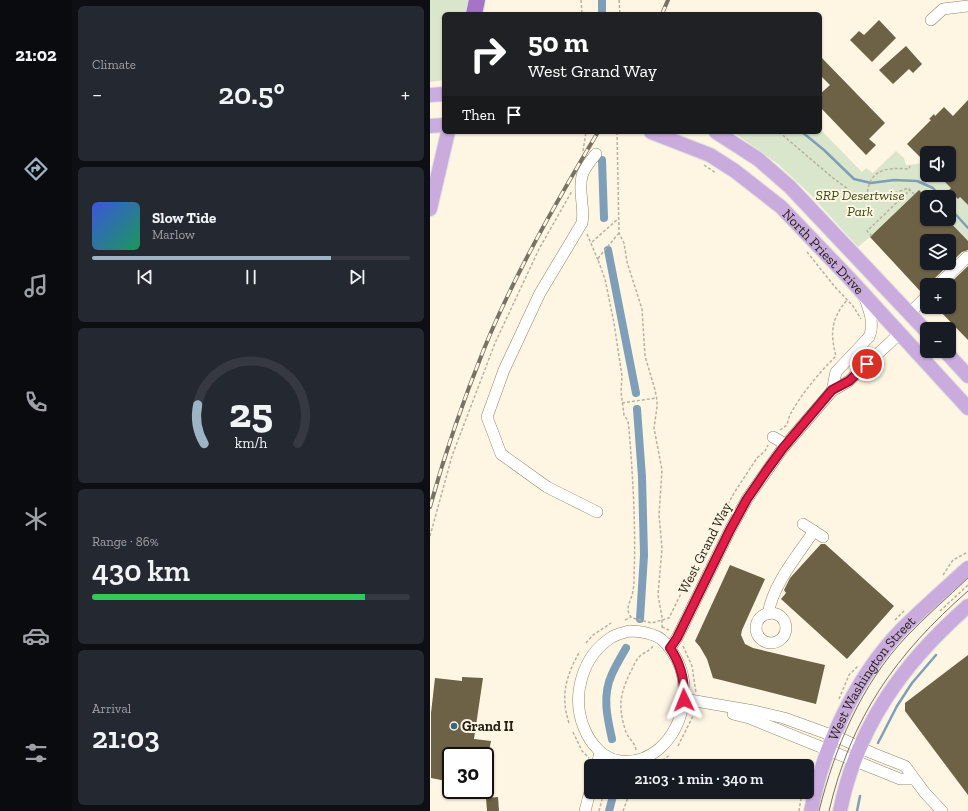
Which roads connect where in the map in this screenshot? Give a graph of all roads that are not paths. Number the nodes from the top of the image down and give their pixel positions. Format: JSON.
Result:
{"nodes":[{"id":1,"x":477,"y":0,"type":"edge"},
{"id":2,"x":968,"y":6,"type":"edge"},
{"id":3,"x":474,"y":12,"type":"edge"},
{"id":4,"x":931,"y":20,"type":"dead end"},
{"id":5,"x":442,"y":94,"type":"edge"},
{"id":6,"x":430,"y":95,"type":"edge"},
{"id":7,"x":442,"y":125,"type":"edge"},
{"id":8,"x":430,"y":126,"type":"edge"},
{"id":9,"x":448,"y":134,"type":"edge"},
{"id":10,"x":657,"y":134,"type":"edge"},
{"id":11,"x":719,"y":134,"type":"edge"},
{"id":12,"x":596,"y":154,"type":"dead end"},
{"id":13,"x":430,"y":209,"type":"edge"},
{"id":14,"x":967,"y":257,"type":"dead end"},
{"id":15,"x":849,"y":278,"type":"junction"},
{"id":16,"x":945,"y":278,"type":"edge"},
{"id":17,"x":864,"y":294,"type":"junction"},
{"id":18,"x":920,"y":303,"type":"edge"},
{"id":19,"x":909,"y":314,"type":"junction"},
{"id":20,"x":920,"y":325,"type":"edge"},
{"id":21,"x":899,"y":334,"type":"junction"},
{"id":22,"x":951,"y":358,"type":"edge"},
{"id":23,"x":968,"y":376,"type":"edge"},
{"id":24,"x":832,"y":390,"type":"junction"},
{"id":25,"x":968,"y":408,"type":"edge"},
{"id":26,"x":773,"y":437,"type":"road end"},
{"id":27,"x":786,"y":444,"type":"junction"},
{"id":28,"x":597,"y":512,"type":"dead end"},
{"id":29,"x":803,"y":524,"type":"dead end"},
{"id":30,"x":814,"y":531,"type":"junction"},
{"id":31,"x":824,"y":537,"type":"dead end"},
{"id":32,"x":968,"y":568,"type":"edge"},
{"id":33,"x":968,"y":606,"type":"edge"},
{"id":34,"x":768,"y":614,"type":"dead end"},
{"id":35,"x":670,"y":648,"type":"junction"},
{"id":36,"x":684,"y":702,"type":"junction"},
{"id":37,"x":834,"y":736,"type":"junction"},
{"id":38,"x":860,"y":747,"type":"junction"},
{"id":39,"x":829,"y":750,"type":"junction"},
{"id":40,"x":600,"y":752,"type":"junction"},
{"id":41,"x":596,"y":759,"type":"edge"},
{"id":42,"x":855,"y":761,"type":"junction"},
{"id":43,"x":914,"y":779,"type":"junction"},
{"id":44,"x":588,"y":799,"type":"edge"},
{"id":45,"x":585,"y":811,"type":"edge"},
{"id":46,"x":811,"y":811,"type":"edge"},
{"id":47,"x":840,"y":811,"type":"edge"},
{"id":48,"x":942,"y":811,"type":"edge"}],
"edges":[{"from":1,"to":3,"type":"highway"},
{"from":2,"to":4,"type":"street"},
{"from":5,"to":6,"type":"main road"},
{"from":7,"to":8,"type":"main road"},
{"from":9,"to":13,"type":"main road"},
{"from":10,"to":15,"type":"main road","name":"North Priest Drive"},
{"from":11,"to":19,"type":"main road","name":"North Priest Drive"},
{"from":12,"to":28,"type":"street"},
{"from":14,"to":16,"type":"street"},
{"from":15,"to":17,"type":"main road","name":"North Priest Drive"},
{"from":15,"to":19,"type":"main road"},
{"from":17,"to":21,"type":"main road","name":"North Priest Drive"},
{"from":17,"to":24,"type":"street","name":"West Grand Way"},
{"from":18,"to":19,"type":"street"},
{"from":19,"to":20,"type":"main road","name":"North Priest Drive"},
{"from":21,"to":24,"type":"street","name":"West Grand Way"},
{"from":21,"to":25,"type":"main road","name":"North Priest Drive"},
{"from":22,"to":23,"type":"main road"},
{"from":24,"to":27,"type":"street","name":"West Grand Way"},
{"from":26,"to":27,"type":"street"},
{"from":27,"to":35,"type":"street","name":"West Grand Way"},
{"from":29,"to":30,"type":"street"},
{"from":30,"to":31,"type":"street"},
{"from":30,"to":34,"type":"street"},
{"from":32,"to":37,"type":"main road","name":"West Washington Street"},
{"from":33,"to":38,"type":"main road","name":"West Washington Street"},
{"from":35,"to":36,"type":"street"},
{"from":35,"to":40,"type":"street"},
{"from":36,"to":37,"type":"street"},
{"from":36,"to":39,"type":"street"},
{"from":36,"to":40,"type":"street"},
{"from":37,"to":38,"type":"street"},
{"from":37,"to":39,"type":"main road","name":"West Washington Street"},
{"from":38,"to":42,"type":"main road","name":"West Washington Street"},
{"from":38,"to":43,"type":"street"},
{"from":39,"to":42,"type":"street"},
{"from":39,"to":46,"type":"main road","name":"West Washington Street"},
{"from":40,"to":41,"type":"street"},
{"from":42,"to":43,"type":"street"},
{"from":42,"to":47,"type":"main road","name":"West Washington Street"},
{"from":43,"to":48,"type":"street"},
{"from":44,"to":45,"type":"street"}]}
